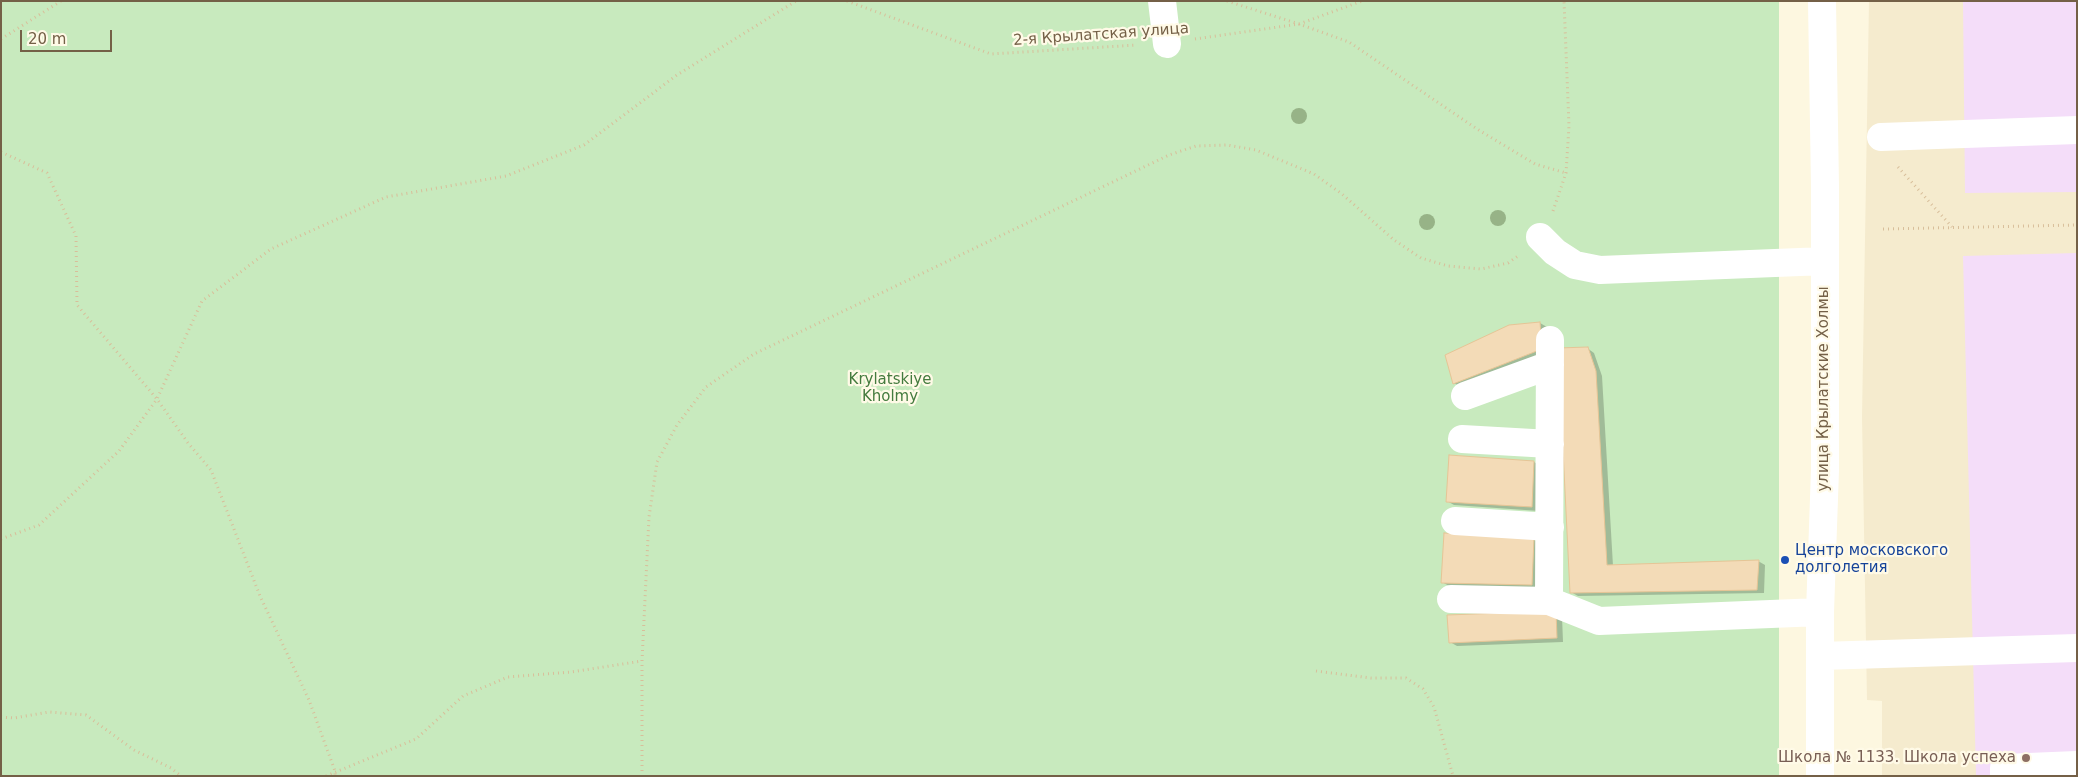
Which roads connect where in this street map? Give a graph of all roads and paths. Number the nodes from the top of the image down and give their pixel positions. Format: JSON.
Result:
{"nodes":[{"id":1,"x":61,"y":1,"type":"edge"},
{"id":2,"x":796,"y":1,"type":"edge"},
{"id":3,"x":847,"y":1,"type":"edge"},
{"id":4,"x":1162,"y":1,"type":"edge"},
{"id":5,"x":1227,"y":1,"type":"edge"},
{"id":6,"x":1362,"y":1,"type":"edge"},
{"id":7,"x":1564,"y":1,"type":"edge"},
{"id":8,"x":1822,"y":1,"type":"edge"},
{"id":9,"x":1299,"y":24,"type":"junction"},
{"id":10,"x":1,"y":39,"type":"edge"},
{"id":11,"x":1167,"y":44,"type":"junction"},
{"id":12,"x":2077,"y":130,"type":"edge"},
{"id":13,"x":1881,"y":137,"type":"dead end"},
{"id":14,"x":1,"y":152,"type":"edge"},
{"id":15,"x":1894,"y":162,"type":"dead end"},
{"id":16,"x":1566,"y":172,"type":"junction"},
{"id":17,"x":2077,"y":226,"type":"edge"},
{"id":18,"x":1952,"y":228,"type":"junction"},
{"id":19,"x":1884,"y":229,"type":"dead end"},
{"id":20,"x":1540,"y":237,"type":"junction"},
{"id":21,"x":1825,"y":261,"type":"junction"},
{"id":22,"x":1465,"y":396,"type":"dead end"},
{"id":23,"x":157,"y":399,"type":"junction"},
{"id":24,"x":1462,"y":439,"type":"dead end"},
{"id":25,"x":1550,"y":444,"type":"junction"},
{"id":26,"x":1456,"y":521,"type":"dead end"},
{"id":27,"x":1550,"y":527,"type":"junction"},
{"id":28,"x":1,"y":539,"type":"edge"},
{"id":29,"x":1452,"y":599,"type":"dead end"},
{"id":30,"x":1549,"y":601,"type":"junction"},
{"id":31,"x":1820,"y":612,"type":"junction"},
{"id":32,"x":2077,"y":648,"type":"edge"},
{"id":33,"x":1820,"y":656,"type":"junction"},
{"id":34,"x":642,"y":661,"type":"junction"},
{"id":35,"x":1316,"y":671,"type":"dead end"},
{"id":36,"x":1,"y":716,"type":"edge"},
{"id":37,"x":2077,"y":765,"type":"edge"},
{"id":38,"x":335,"y":774,"type":"edge"},
{"id":39,"x":181,"y":776,"type":"edge"},
{"id":40,"x":326,"y":776,"type":"edge"},
{"id":41,"x":642,"y":776,"type":"edge"},
{"id":42,"x":1453,"y":776,"type":"edge"},
{"id":43,"x":1820,"y":776,"type":"edge"},
{"id":44,"x":2004,"y":776,"type":"edge"}],
"edges":[{"from":1,"to":10,"type":"path"},
{"from":2,"to":23,"type":"path"},
{"from":3,"to":11,"type":"path","name":"2-я Крылатская улица"},
{"from":4,"to":11,"type":"street"},
{"from":5,"to":9,"type":"path"},
{"from":6,"to":9,"type":"path","name":"2-я Крылатская улица"},
{"from":7,"to":16,"type":"path"},
{"from":8,"to":21,"type":"street","name":"улица Крылатские Холмы"},
{"from":9,"to":11,"type":"path","name":"2-я Крылатская улица"},
{"from":9,"to":16,"type":"path"},
{"from":12,"to":13,"type":"street"},
{"from":14,"to":23,"type":"path"},
{"from":15,"to":18,"type":"path"},
{"from":16,"to":20,"type":"path"},
{"from":17,"to":18,"type":"path"},
{"from":18,"to":19,"type":"path"},
{"from":20,"to":21,"type":"street"},
{"from":20,"to":34,"type":"path"},
{"from":21,"to":31,"type":"street","name":"улица Крылатские Холмы"},
{"from":22,"to":25,"type":"street"},
{"from":23,"to":28,"type":"path"},
{"from":23,"to":38,"type":"path"},
{"from":24,"to":25,"type":"street"},
{"from":25,"to":27,"type":"street"},
{"from":26,"to":27,"type":"street"},
{"from":27,"to":30,"type":"street"},
{"from":29,"to":30,"type":"street"},
{"from":30,"to":31,"type":"street"},
{"from":31,"to":33,"type":"street","name":"улица Крылатские Холмы"},
{"from":32,"to":33,"type":"street"},
{"from":33,"to":43,"type":"street","name":"улица Крылатские Холмы"},
{"from":34,"to":38,"type":"path"},
{"from":34,"to":41,"type":"path"},
{"from":35,"to":42,"type":"path"},
{"from":36,"to":39,"type":"path"},
{"from":37,"to":44,"type":"street"},
{"from":38,"to":40,"type":"path"}]}
